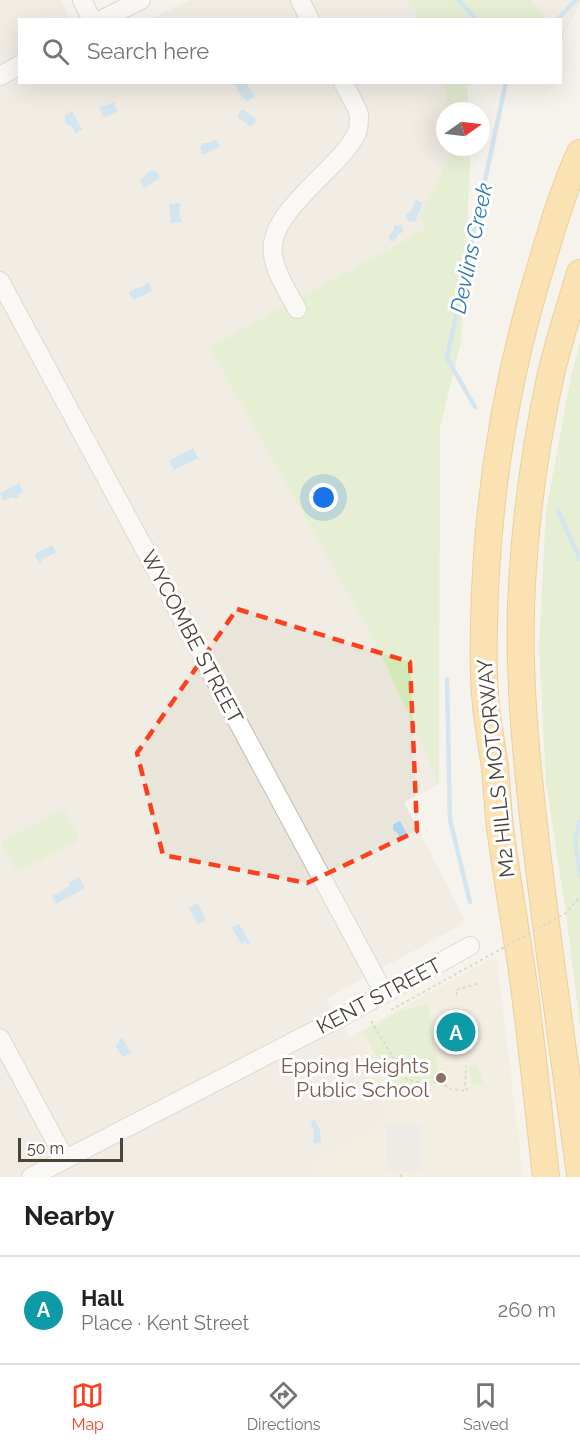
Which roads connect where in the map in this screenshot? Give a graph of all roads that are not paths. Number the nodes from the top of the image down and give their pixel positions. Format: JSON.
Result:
{"nodes":[{"id":1,"x":82,"y":0,"type":"edge"},
{"id":2,"x":141,"y":0,"type":"edge"},
{"id":3,"x":300,"y":0,"type":"edge"},
{"id":4,"x":91,"y":18,"type":"edge"},
{"id":5,"x":105,"y":18,"type":"edge"},
{"id":6,"x":309,"y":18,"type":"edge"},
{"id":7,"x":18,"y":66,"type":"edge"},
{"id":8,"x":0,"y":76,"type":"edge"},
{"id":9,"x":344,"y":84,"type":"edge"},
{"id":10,"x":580,"y":153,"type":"edge"},
{"id":11,"x":580,"y":273,"type":"edge"},
{"id":12,"x":0,"y":281,"type":"edge"},
{"id":13,"x":297,"y":309,"type":"dead end"},
{"id":14,"x":470,"y":946,"type":"dead end"},
{"id":15,"x":387,"y":1001,"type":"junction"},
{"id":16,"x":0,"y":1038,"type":"edge"},
{"id":17,"x":65,"y":1159,"type":"junction"},
{"id":18,"x":580,"y":1174,"type":"edge"},
{"id":19,"x":31,"y":1177,"type":"edge"},
{"id":20,"x":546,"y":1177,"type":"edge"}],
"edges":[{"from":1,"to":4,"type":"street"},
{"from":2,"to":5,"type":"street"},
{"from":3,"to":6,"type":"street"},
{"from":7,"to":8,"type":"street"},
{"from":9,"to":13,"type":"street"},
{"from":10,"to":20,"type":"highway","name":"M2 HILLS MOTORWAY"},
{"from":11,"to":18,"type":"highway","name":"M2 HILLS MOTORWAY"},
{"from":12,"to":15,"type":"street","name":"WYCOMBE STREET"},
{"from":14,"to":15,"type":"street","name":"KENT STREET"},
{"from":15,"to":17,"type":"street","name":"KENT STREET"},
{"from":16,"to":17,"type":"street"},
{"from":17,"to":19,"type":"street","name":"KENT STREET"}]}
